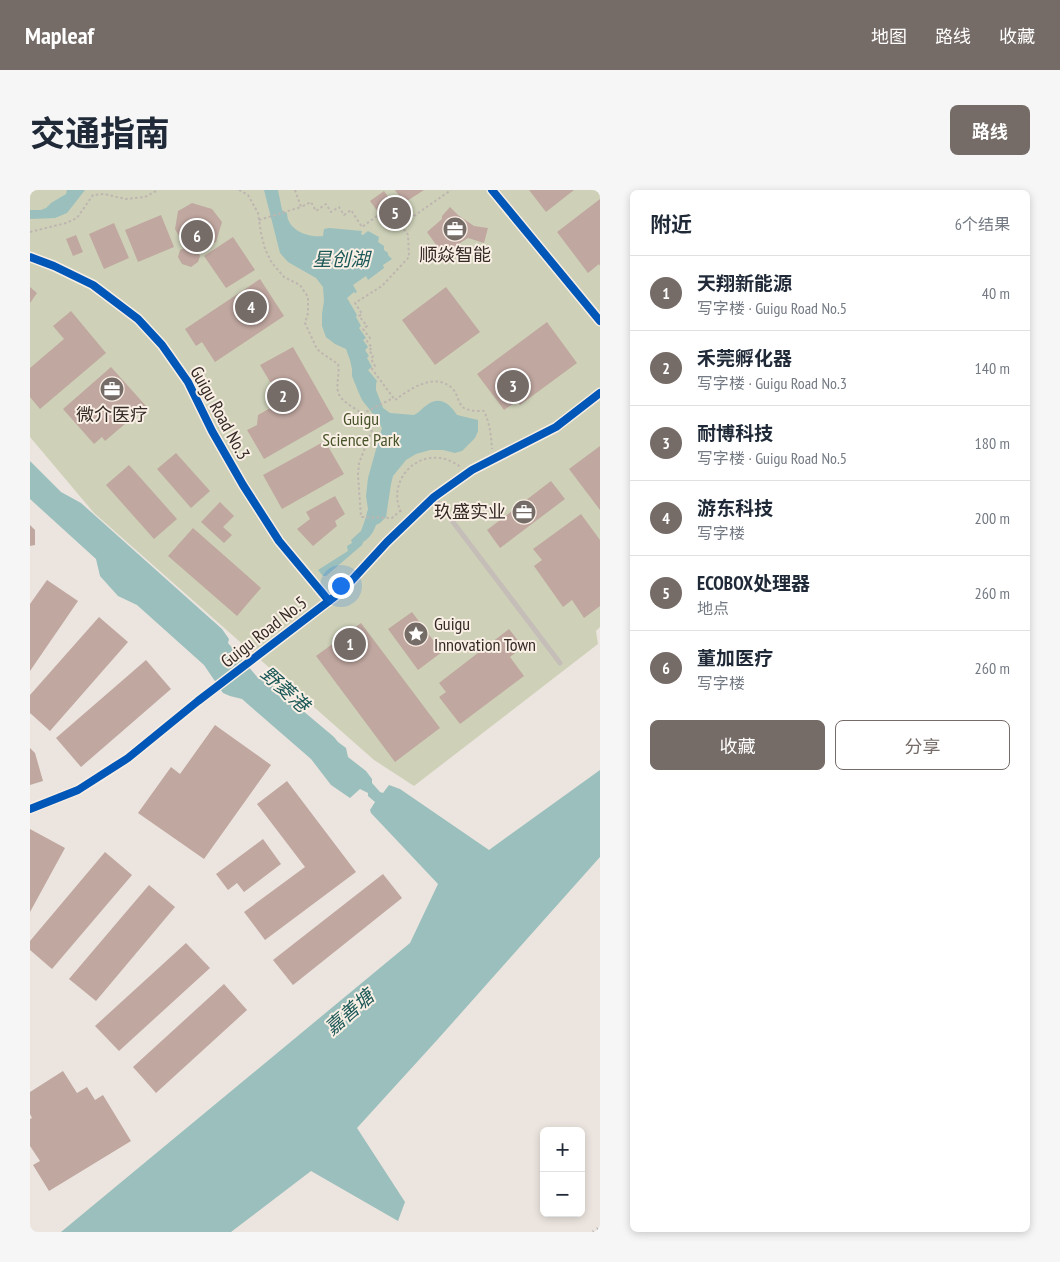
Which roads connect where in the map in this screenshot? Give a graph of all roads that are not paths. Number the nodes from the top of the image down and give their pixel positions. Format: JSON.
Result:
{"nodes":[{"id":1,"x":492,"y":190,"type":"edge"},
{"id":2,"x":30,"y":257,"type":"edge"},
{"id":3,"x":600,"y":321,"type":"edge"},
{"id":4,"x":600,"y":393,"type":"edge"},
{"id":5,"x":434,"y":497,"type":"junction"},
{"id":6,"x":329,"y":601,"type":"junction"},
{"id":7,"x":560,"y":663,"type":"dead end"},
{"id":8,"x":30,"y":809,"type":"edge"}],
"edges":[{"from":1,"to":3,"type":"street"},
{"from":2,"to":6,"type":"street","name":"Guigu Road No.3"},
{"from":4,"to":5,"type":"street","name":"Guigu Road No.5"},
{"from":5,"to":6,"type":"street","name":"Guigu Road No.5"},
{"from":5,"to":7,"type":"lane"},
{"from":6,"to":8,"type":"street","name":"Guigu Road No.5"}]}
